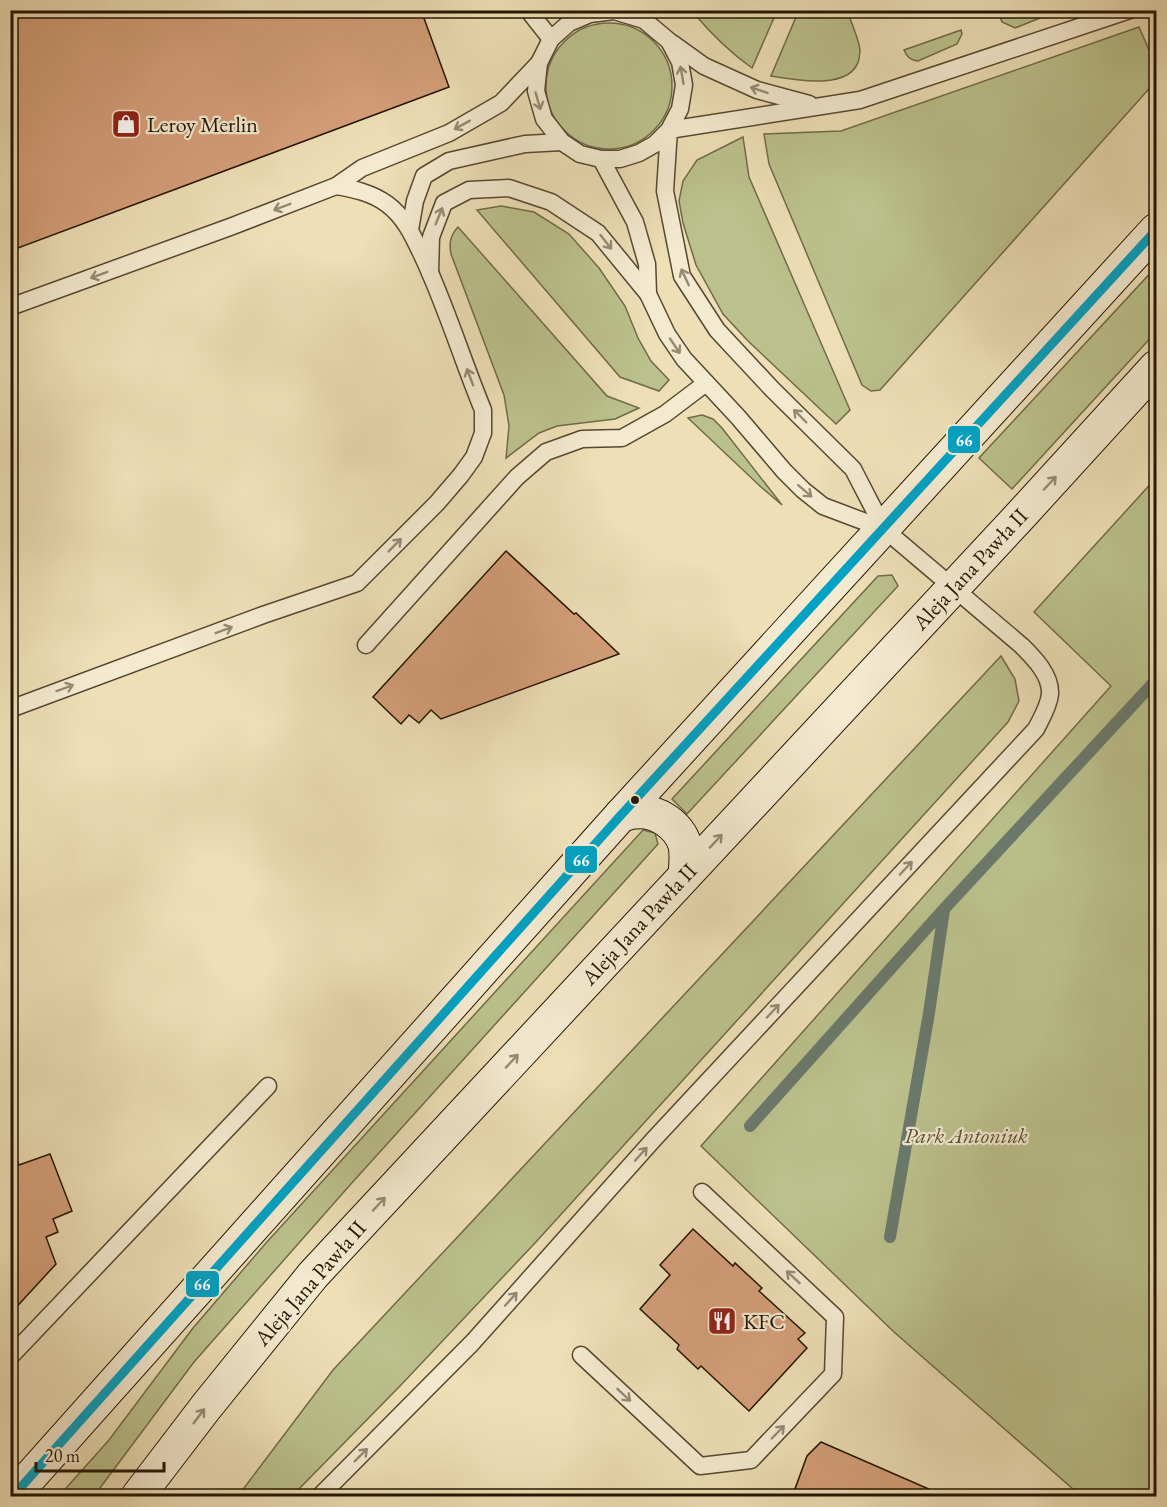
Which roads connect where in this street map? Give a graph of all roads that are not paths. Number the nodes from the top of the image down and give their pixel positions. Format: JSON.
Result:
{"nodes":[{"id":1,"x":528,"y":10,"type":"edge"},
{"id":2,"x":1130,"y":10,"type":"edge"},
{"id":3,"x":613,"y":11,"type":"edge"},
{"id":4,"x":551,"y":39,"type":"junction"},
{"id":5,"x":669,"y":40,"type":"junction"},
{"id":6,"x":539,"y":63,"type":"junction"},
{"id":7,"x":816,"y":106,"type":"junction"},
{"id":8,"x":669,"y":130,"type":"junction"},
{"id":9,"x":562,"y":142,"type":"junction"},
{"id":10,"x":601,"y":159,"type":"junction"},
{"id":11,"x":336,"y":186,"type":"junction"},
{"id":12,"x":410,"y":230,"type":"junction"},
{"id":13,"x":1156,"y":230,"type":"edge"},
{"id":14,"x":430,"y":273,"type":"junction"},
{"id":15,"x":648,"y":294,"type":"junction"},
{"id":16,"x":10,"y":307,"type":"edge"},
{"id":17,"x":1156,"y":367,"type":"edge"},
{"id":18,"x":706,"y":383,"type":"junction"},
{"id":19,"x":884,"y":529,"type":"junction"},
{"id":20,"x":953,"y":588,"type":"junction"},
{"id":21,"x":366,"y":645,"type":"dead end"},
{"id":22,"x":10,"y":709,"type":"edge"},
{"id":23,"x":621,"y":815,"type":"junction"},
{"id":24,"x":685,"y":874,"type":"junction"},
{"id":25,"x":268,"y":1086,"type":"dead end"},
{"id":26,"x":702,"y":1192,"type":"dead end"},
{"id":27,"x":581,"y":1355,"type":"dead end"},
{"id":28,"x":10,"y":1357,"type":"edge"},
{"id":29,"x":10,"y":1493,"type":"edge"},
{"id":30,"x":13,"y":1496,"type":"edge"},
{"id":31,"x":138,"y":1497,"type":"edge"},
{"id":32,"x":320,"y":1497,"type":"edge"}],
"edges":[{"from":1,"to":4,"type":"lane"},
{"from":2,"to":7,"type":"lane"},
{"from":3,"to":4,"type":"lane"},
{"from":3,"to":5,"type":"lane"},
{"from":4,"to":6,"type":"lane"},
{"from":7,"to":5,"type":"lane","one_way":true},
{"from":8,"to":5,"type":"lane","one_way":true},
{"from":6,"to":9,"type":"lane","one_way":true},
{"from":6,"to":11,"type":"lane","one_way":true},
{"from":7,"to":8,"type":"lane"},
{"from":8,"to":10,"type":"lane"},
{"from":19,"to":8,"type":"lane","one_way":true},
{"from":9,"to":10,"type":"lane"},
{"from":9,"to":12,"type":"lane"},
{"from":10,"to":15,"type":"lane"},
{"from":11,"to":12,"type":"lane"},
{"from":11,"to":16,"type":"lane","one_way":true},
{"from":12,"to":14,"type":"lane"},
{"from":13,"to":19,"type":"main road"},
{"from":14,"to":15,"type":"lane","one_way":true},
{"from":22,"to":14,"type":"lane","one_way":true},
{"from":15,"to":18,"type":"lane","one_way":true},
{"from":20,"to":17,"type":"main road","name":"Aleja Jana Pawła II","one_way":true},
{"from":18,"to":19,"type":"lane","one_way":true},
{"from":18,"to":21,"type":"lane"},
{"from":19,"to":20,"type":"lane"},
{"from":19,"to":23,"type":"main road"},
{"from":24,"to":20,"type":"main road","name":"Aleja Jana Pawła II","one_way":true},
{"from":32,"to":20,"type":"lane","one_way":true},
{"from":23,"to":24,"type":"main road"},
{"from":23,"to":30,"type":"main road"},
{"from":31,"to":24,"type":"main road","name":"Aleja Jana Pawła II","one_way":true},
{"from":25,"to":28,"type":"lane"},
{"from":27,"to":26,"type":"lane","one_way":true},
{"from":29,"to":30,"type":"lane"}]}
